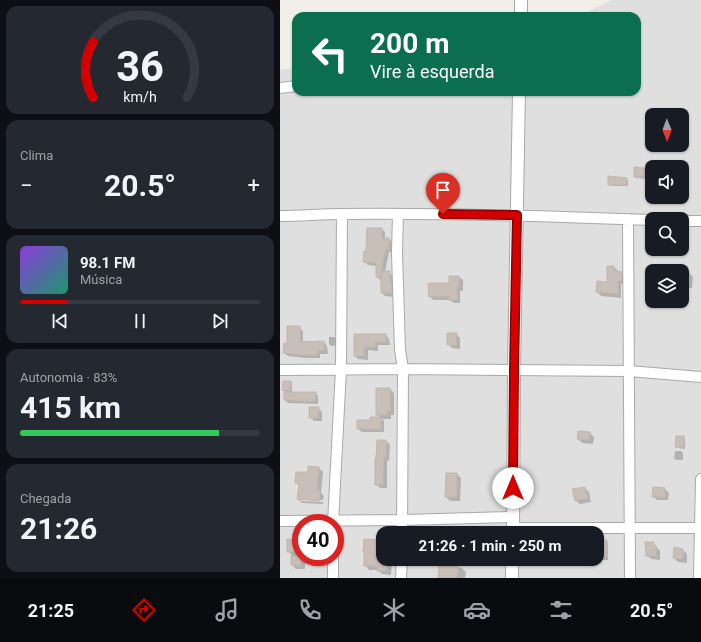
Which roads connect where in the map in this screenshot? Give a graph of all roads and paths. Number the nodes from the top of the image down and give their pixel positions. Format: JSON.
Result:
{"nodes":[{"id":1,"x":521,"y":0,"type":"edge"},
{"id":2,"x":521,"y":12,"type":"edge"},
{"id":3,"x":292,"y":86,"type":"edge"},
{"id":4,"x":280,"y":88,"type":"edge"},
{"id":5,"x":519,"y":96,"type":"edge"},
{"id":6,"x":342,"y":214,"type":"junction"},
{"id":7,"x":398,"y":214,"type":"junction"},
{"id":8,"x":517,"y":215,"type":"junction"},
{"id":9,"x":280,"y":216,"type":"edge"},
{"id":10,"x":628,"y":219,"type":"junction"},
{"id":11,"x":645,"y":220,"type":"edge"},
{"id":12,"x":689,"y":221,"type":"edge"},
{"id":13,"x":701,"y":221,"type":"edge"},
{"id":14,"x":341,"y":369,"type":"junction"},
{"id":15,"x":403,"y":369,"type":"junction"},
{"id":16,"x":280,"y":370,"type":"edge"},
{"id":17,"x":514,"y":370,"type":"junction"},
{"id":18,"x":629,"y":371,"type":"junction"},
{"id":19,"x":701,"y":376,"type":"edge"},
{"id":20,"x":701,"y":479,"type":"edge"},
{"id":21,"x":333,"y":514,"type":"edge"},
{"id":22,"x":403,"y":520,"type":"junction"},
{"id":23,"x":280,"y":521,"type":"edge"},
{"id":24,"x":292,"y":521,"type":"edge"},
{"id":25,"x":344,"y":522,"type":"edge"},
{"id":26,"x":403,"y":526,"type":"edge"},
{"id":27,"x":513,"y":526,"type":"edge"},
{"id":28,"x":604,"y":527,"type":"edge"},
{"id":29,"x":629,"y":527,"type":"junction"},
{"id":30,"x":701,"y":528,"type":"edge"},
{"id":31,"x":333,"y":566,"type":"edge"},
{"id":32,"x":402,"y":566,"type":"edge"},
{"id":33,"x":512,"y":566,"type":"edge"},
{"id":34,"x":333,"y":578,"type":"edge"},
{"id":35,"x":401,"y":578,"type":"edge"},
{"id":36,"x":512,"y":578,"type":"edge"},
{"id":37,"x":630,"y":578,"type":"edge"},
{"id":38,"x":699,"y":578,"type":"edge"}],
"edges":[{"from":1,"to":2,"type":"street"},
{"from":3,"to":4,"type":"street"},
{"from":5,"to":8,"type":"street"},
{"from":6,"to":7,"type":"street"},
{"from":6,"to":9,"type":"street"},
{"from":6,"to":14,"type":"street"},
{"from":7,"to":8,"type":"street"},
{"from":7,"to":15,"type":"street"},
{"from":8,"to":10,"type":"street"},
{"from":8,"to":17,"type":"street"},
{"from":10,"to":11,"type":"street"},
{"from":10,"to":18,"type":"street"},
{"from":12,"to":13,"type":"street"},
{"from":14,"to":15,"type":"street"},
{"from":14,"to":16,"type":"street"},
{"from":14,"to":21,"type":"street"},
{"from":15,"to":17,"type":"street"},
{"from":15,"to":22,"type":"street"},
{"from":17,"to":18,"type":"street"},
{"from":17,"to":27,"type":"street"},
{"from":18,"to":19,"type":"street"},
{"from":18,"to":29,"type":"street"},
{"from":20,"to":30,"type":"street"},
{"from":22,"to":25,"type":"street"},
{"from":22,"to":26,"type":"street"},
{"from":22,"to":27,"type":"street"},
{"from":23,"to":24,"type":"street"},
{"from":28,"to":29,"type":"street"},
{"from":29,"to":30,"type":"street"},
{"from":29,"to":37,"type":"street"},
{"from":30,"to":38,"type":"street"},
{"from":31,"to":34,"type":"street"},
{"from":32,"to":35,"type":"street"},
{"from":33,"to":36,"type":"street"}]}
